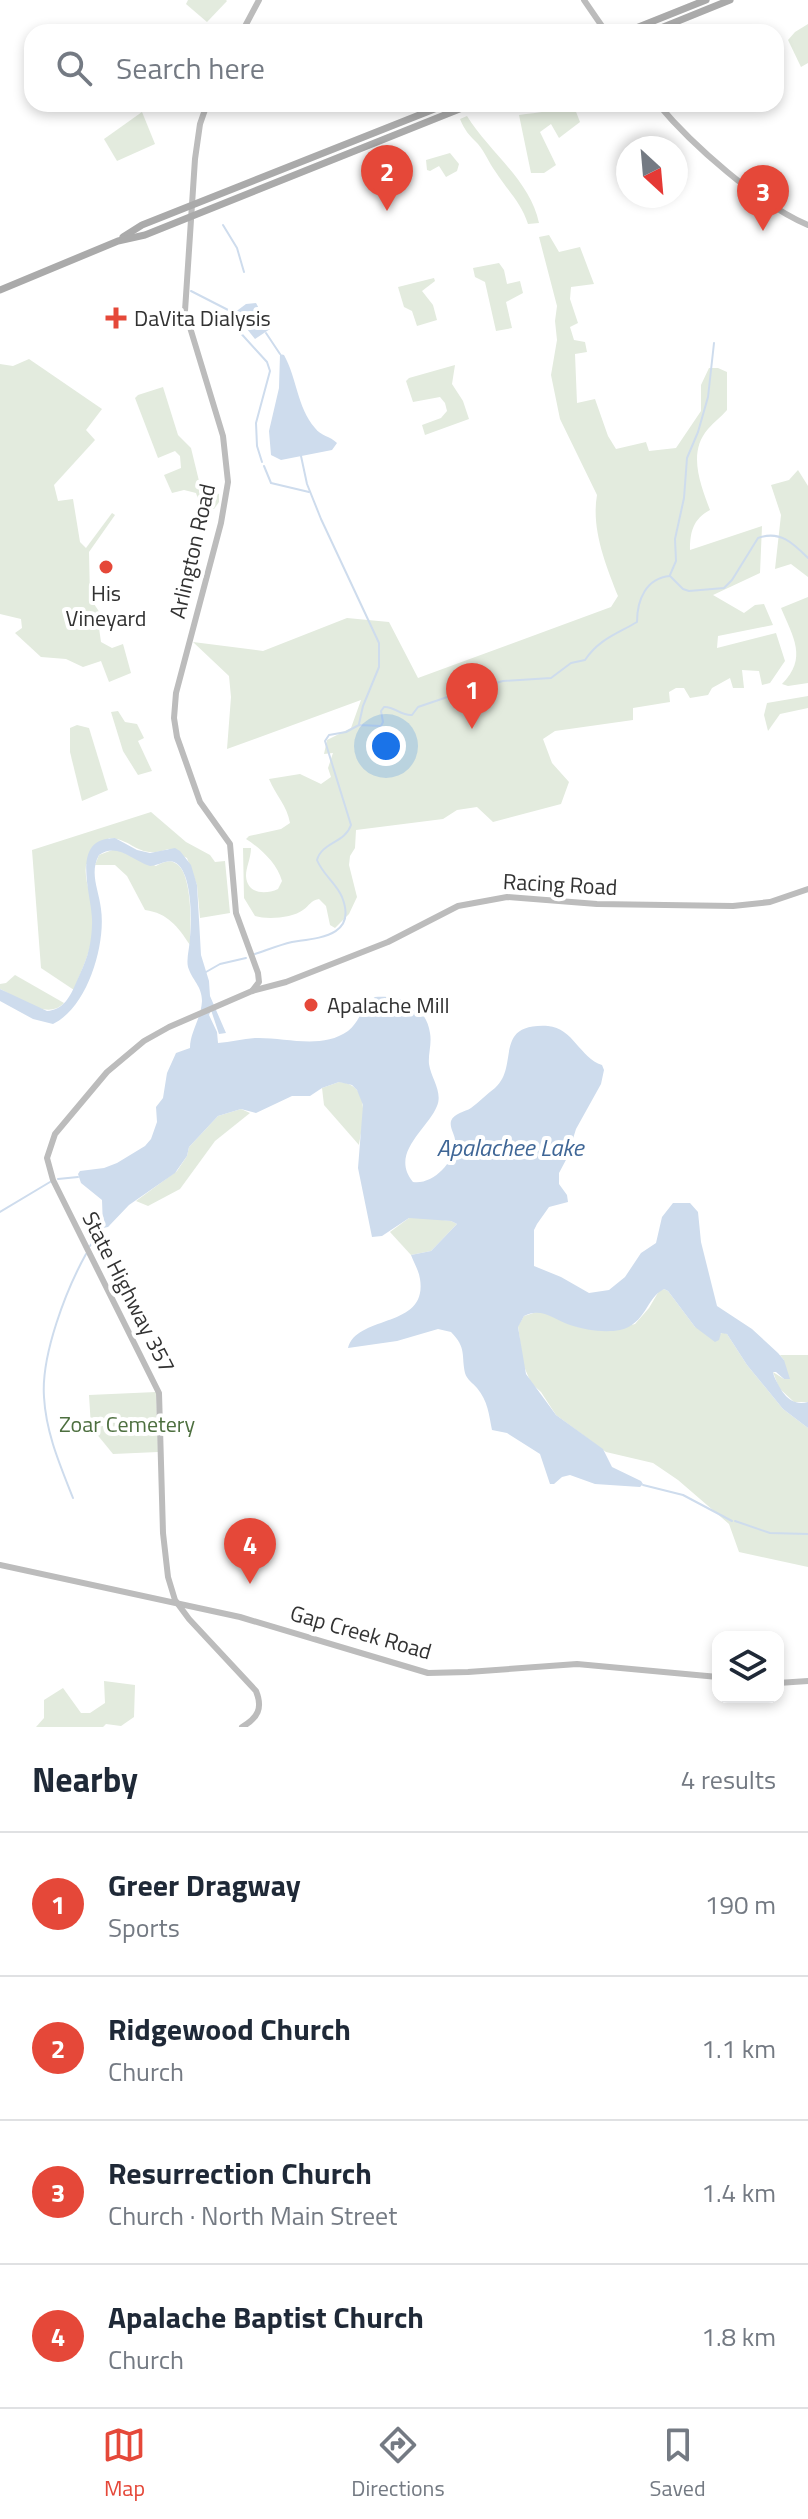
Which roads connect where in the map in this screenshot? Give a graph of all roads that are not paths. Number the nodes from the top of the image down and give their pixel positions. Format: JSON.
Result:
{"nodes":[{"id":1,"x":259,"y":0,"type":"edge"},
{"id":2,"x":584,"y":0,"type":"edge"},
{"id":3,"x":706,"y":0,"type":"edge"},
{"id":4,"x":730,"y":0,"type":"edge"},
{"id":5,"x":246,"y":24,"type":"edge"},
{"id":6,"x":600,"y":24,"type":"edge"},
{"id":7,"x":646,"y":24,"type":"edge"},
{"id":8,"x":671,"y":24,"type":"edge"},
{"id":9,"x":205,"y":112,"type":"edge"},
{"id":10,"x":427,"y":112,"type":"edge"},
{"id":11,"x":452,"y":112,"type":"edge"},
{"id":12,"x":666,"y":112,"type":"edge"},
{"id":13,"x":192,"y":206,"type":"junction"},
{"id":14,"x":191,"y":216,"type":"junction"},
{"id":15,"x":808,"y":225,"type":"edge"},
{"id":16,"x":118,"y":241,"type":"junction"},
{"id":17,"x":0,"y":290,"type":"edge"},
{"id":18,"x":808,"y":889,"type":"edge"},
{"id":19,"x":258,"y":973,"type":"junction"},
{"id":20,"x":263,"y":986,"type":"junction"},
{"id":21,"x":0,"y":1565,"type":"edge"},
{"id":22,"x":176,"y":1602,"type":"junction"},
{"id":23,"x":712,"y":1676,"type":"edge"},
{"id":24,"x":808,"y":1681,"type":"edge"},
{"id":25,"x":784,"y":1683,"type":"edge"},
{"id":26,"x":242,"y":1727,"type":"edge"}],
"edges":[{"from":1,"to":5,"type":"main road"},
{"from":2,"to":6,"type":"main road"},
{"from":3,"to":7,"type":"main road"},
{"from":4,"to":8,"type":"main road"},
{"from":9,"to":13,"type":"main road","name":"Arlington Road"},
{"from":10,"to":13,"type":"main road"},
{"from":11,"to":14,"type":"main road"},
{"from":12,"to":15,"type":"main road"},
{"from":13,"to":14,"type":"main road","name":"Arlington Road"},
{"from":13,"to":16,"type":"main road"},
{"from":14,"to":16,"type":"main road"},
{"from":14,"to":19,"type":"main road","name":"Arlington Road"},
{"from":16,"to":17,"type":"main road"},
{"from":18,"to":20,"type":"main road","name":"Racing Road"},
{"from":19,"to":20,"type":"main road"},
{"from":19,"to":20,"type":"main road","name":"Arlington Road"},
{"from":20,"to":22,"type":"main road","name":"State Highway 357"},
{"from":21,"to":22,"type":"main road","name":"Gap Creek Road"},
{"from":22,"to":23,"type":"main road","name":"Gap Creek Road"},
{"from":22,"to":26,"type":"main road","name":"State Highway 357"},
{"from":24,"to":25,"type":"main road"}]}
